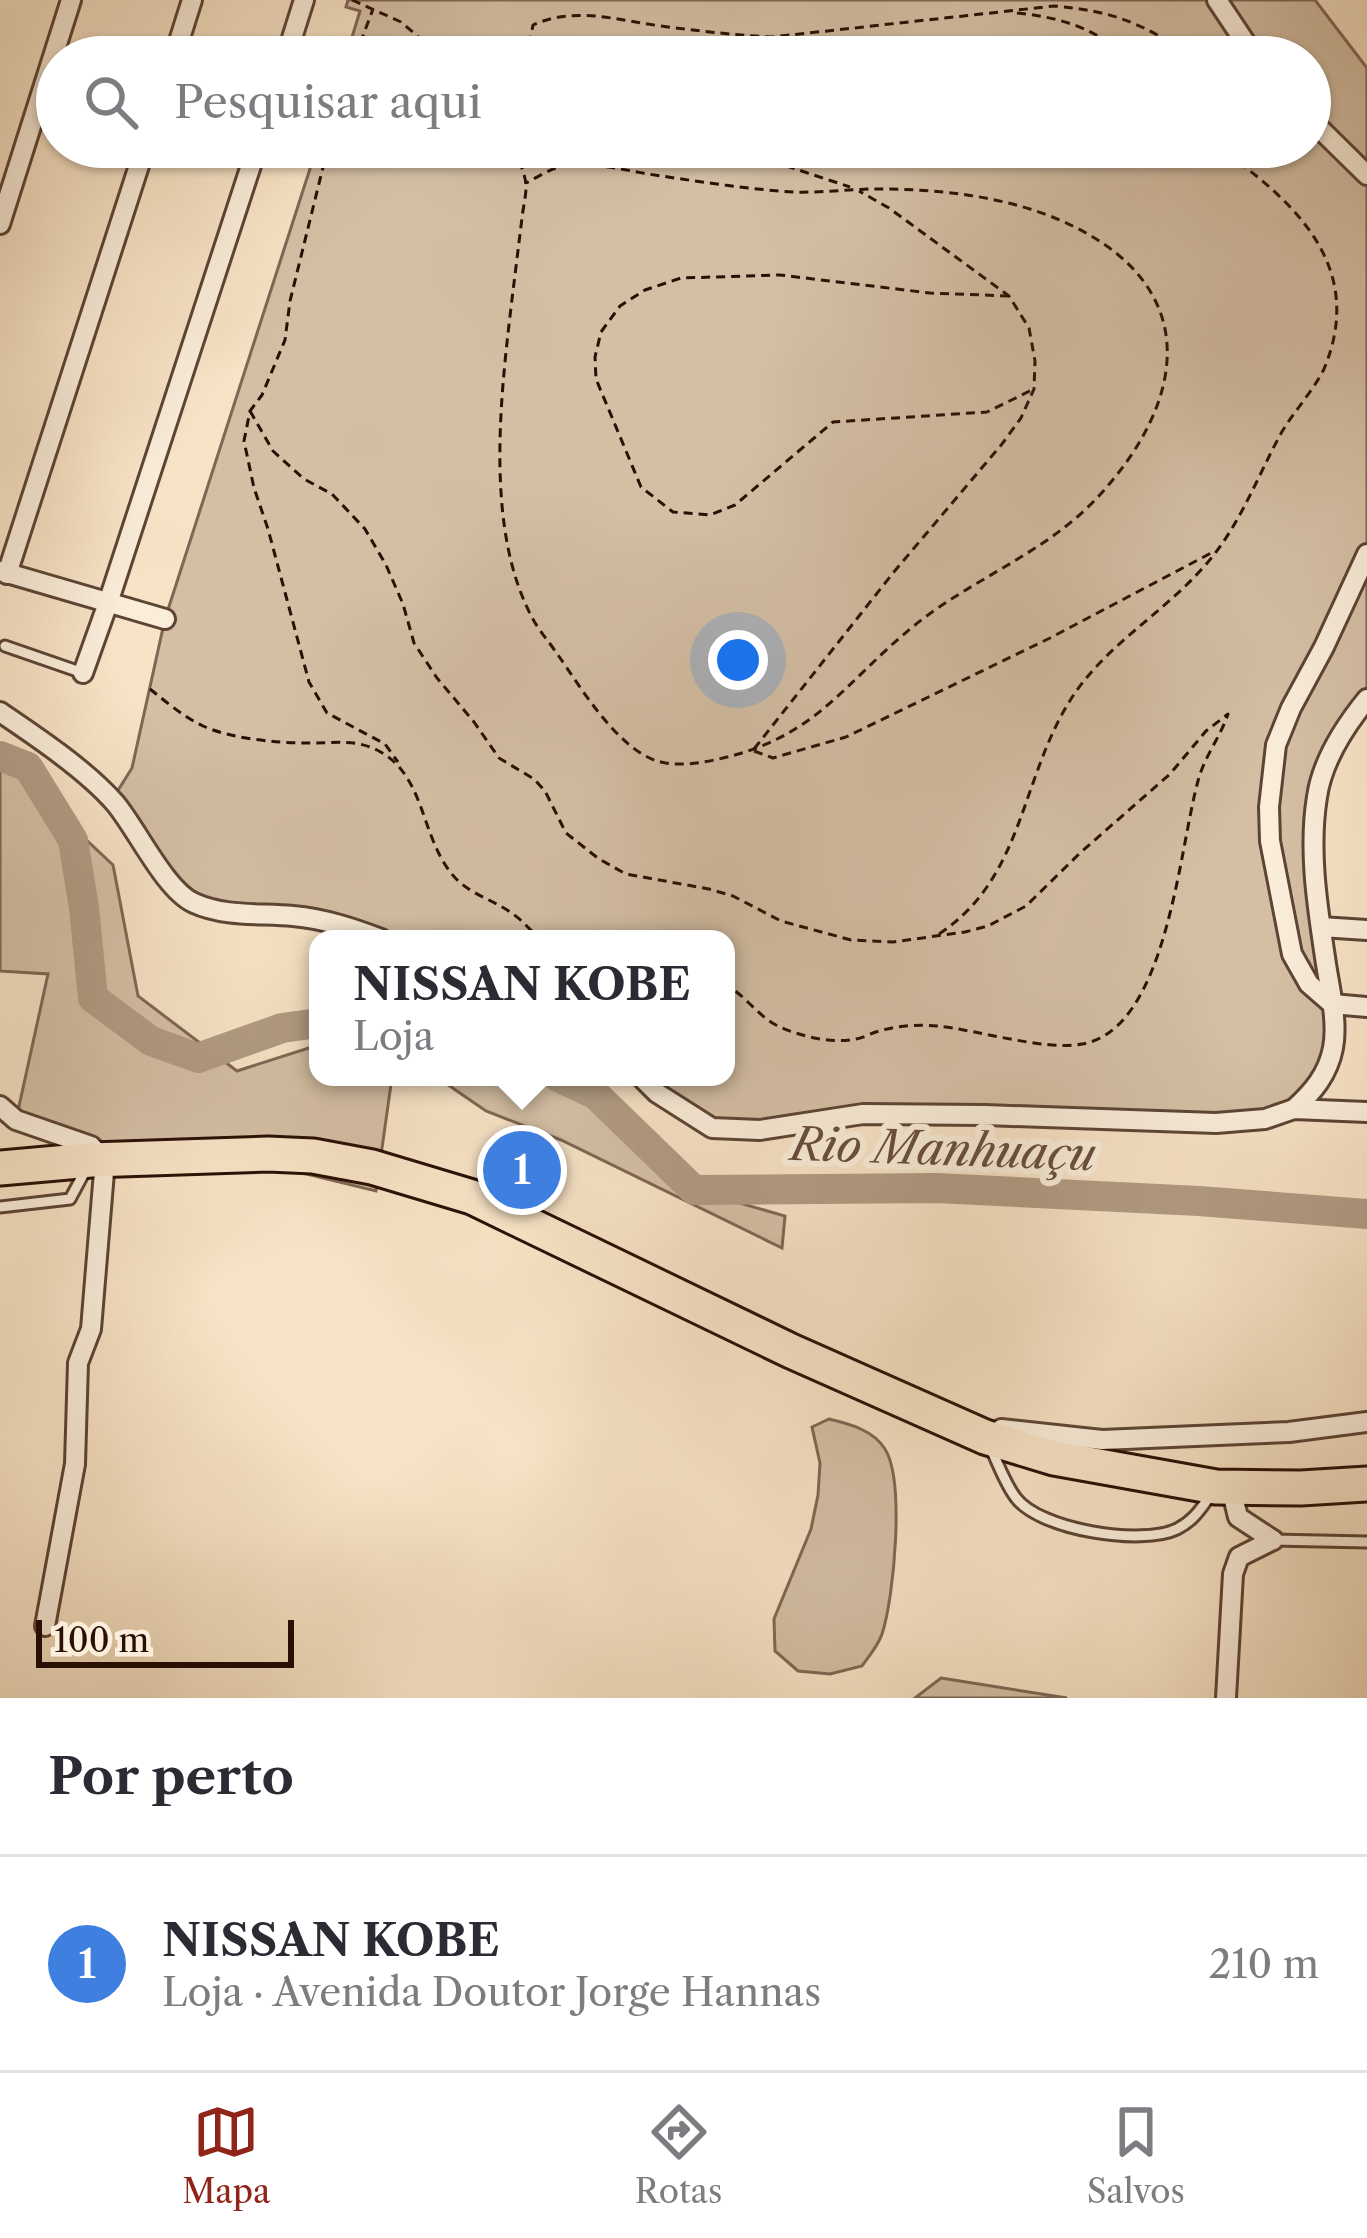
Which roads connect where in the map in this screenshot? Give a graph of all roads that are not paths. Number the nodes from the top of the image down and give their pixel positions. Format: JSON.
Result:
{"nodes":[{"id":1,"x":70,"y":0,"type":"edge"},
{"id":2,"x":193,"y":0,"type":"edge"},
{"id":3,"x":304,"y":0,"type":"edge"},
{"id":4,"x":1217,"y":0,"type":"edge"},
{"id":5,"x":59,"y":36,"type":"edge"},
{"id":6,"x":181,"y":36,"type":"edge"},
{"id":7,"x":293,"y":36,"type":"edge"},
{"id":8,"x":1241,"y":36,"type":"edge"},
{"id":9,"x":36,"y":109,"type":"edge"},
{"id":10,"x":1331,"y":140,"type":"edge"},
{"id":11,"x":138,"y":168,"type":"edge"},
{"id":12,"x":250,"y":168,"type":"edge"},
{"id":13,"x":1367,"y":175,"type":"edge"},
{"id":14,"x":0,"y":224,"type":"edge"},
{"id":15,"x":1367,"y":554,"type":"edge"},
{"id":16,"x":3,"y":573,"type":"edge"},
{"id":17,"x":108,"y":603,"type":"junction"},
{"id":18,"x":165,"y":619,"type":"dead end"},
{"id":19,"x":5,"y":646,"type":"dead end"},
{"id":20,"x":82,"y":673,"type":"joint"},
{"id":21,"x":1367,"y":699,"type":"edge"},
{"id":22,"x":0,"y":712,"type":"edge"},
{"id":23,"x":1321,"y":927,"type":"junction"},
{"id":24,"x":356,"y":930,"type":"edge"},
{"id":25,"x":1367,"y":931,"type":"edge"},
{"id":26,"x":1332,"y":1004,"type":"junction"},
{"id":27,"x":1367,"y":1007,"type":"edge"},
{"id":28,"x":650,"y":1086,"type":"edge"},
{"id":29,"x":0,"y":1106,"type":"edge"},
{"id":30,"x":1294,"y":1109,"type":"junction"},
{"id":31,"x":1367,"y":1112,"type":"edge"},
{"id":32,"x":98,"y":1160,"type":"junction"},
{"id":33,"x":0,"y":1168,"type":"edge"},
{"id":34,"x":0,"y":1208,"type":"edge"},
{"id":35,"x":1367,"y":1421,"type":"edge"},
{"id":36,"x":973,"y":1432,"type":"junction"},
{"id":37,"x":1367,"y":1484,"type":"edge"},
{"id":38,"x":1223,"y":1488,"type":"junction"},
{"id":39,"x":1273,"y":1540,"type":"junction"},
{"id":40,"x":1367,"y":1542,"type":"edge"},
{"id":41,"x":45,"y":1626,"type":"dead end"},
{"id":42,"x":1226,"y":1698,"type":"edge"}],
"edges":[{"from":1,"to":5,"type":"street"},
{"from":2,"to":6,"type":"street"},
{"from":3,"to":7,"type":"street"},
{"from":4,"to":8,"type":"street"},
{"from":9,"to":14,"type":"street"},
{"from":10,"to":13,"type":"street"},
{"from":11,"to":16,"type":"street"},
{"from":12,"to":17,"type":"street"},
{"from":15,"to":26,"type":"street"},
{"from":16,"to":17,"type":"street"},
{"from":17,"to":18,"type":"street"},
{"from":17,"to":20,"type":"street"},
{"from":19,"to":20,"type":"lane"},
{"from":21,"to":23,"type":"street"},
{"from":22,"to":24,"type":"street"},
{"from":23,"to":25,"type":"street"},
{"from":23,"to":26,"type":"street"},
{"from":26,"to":27,"type":"street"},
{"from":26,"to":30,"type":"street"},
{"from":28,"to":30,"type":"street"},
{"from":29,"to":32,"type":"street"},
{"from":30,"to":31,"type":"street"},
{"from":32,"to":33,"type":"highway"},
{"from":32,"to":34,"type":"lane"},
{"from":32,"to":36,"type":"highway"},
{"from":32,"to":41,"type":"street"},
{"from":35,"to":36,"type":"street"},
{"from":36,"to":38,"type":"highway"},
{"from":36,"to":38,"type":"lane"},
{"from":37,"to":38,"type":"highway"},
{"from":38,"to":39,"type":"street"},
{"from":39,"to":40,"type":"lane"},
{"from":39,"to":42,"type":"street"}]}
